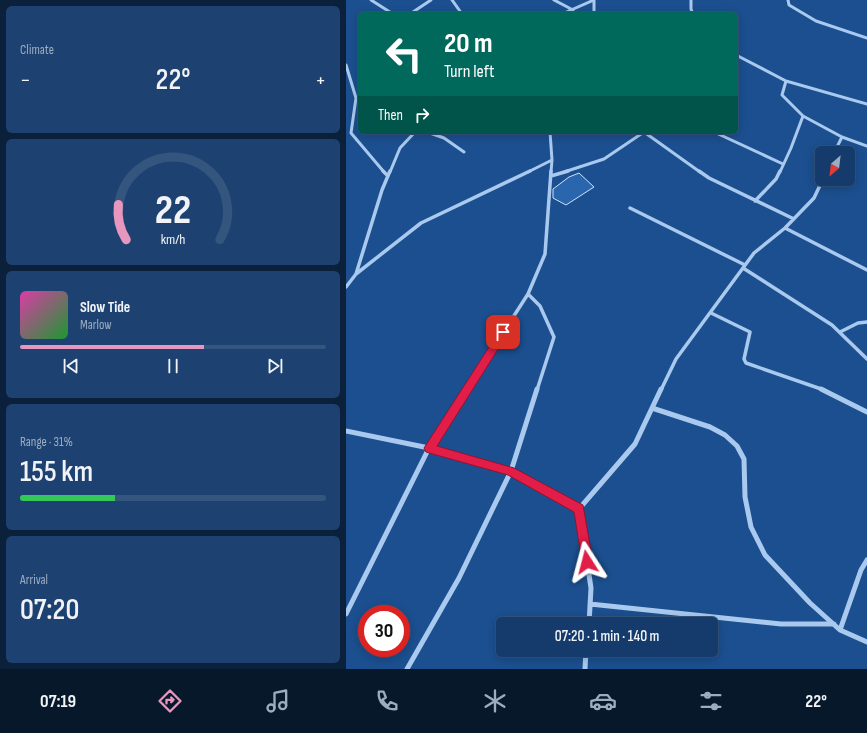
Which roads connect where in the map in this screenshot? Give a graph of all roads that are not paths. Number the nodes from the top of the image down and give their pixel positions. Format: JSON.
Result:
{"nodes":[{"id":1,"x":371,"y":0,"type":"edge"},
{"id":2,"x":431,"y":0,"type":"edge"},
{"id":3,"x":452,"y":0,"type":"edge"},
{"id":4,"x":554,"y":0,"type":"edge"},
{"id":5,"x":594,"y":0,"type":"edge"},
{"id":6,"x":691,"y":0,"type":"edge"},
{"id":7,"x":788,"y":0,"type":"edge"},
{"id":8,"x":573,"y":10,"type":"junction"},
{"id":9,"x":390,"y":12,"type":"edge"},
{"id":10,"x":413,"y":12,"type":"edge"},
{"id":11,"x":461,"y":12,"type":"edge"},
{"id":12,"x":568,"y":12,"type":"edge"},
{"id":13,"x":594,"y":12,"type":"edge"},
{"id":14,"x":692,"y":12,"type":"edge"},
{"id":15,"x":867,"y":38,"type":"edge"},
{"id":16,"x":738,"y":56,"type":"edge"},
{"id":17,"x":346,"y":65,"type":"edge"},
{"id":18,"x":786,"y":81,"type":"junction"},
{"id":19,"x":867,"y":104,"type":"edge"},
{"id":20,"x":803,"y":116,"type":"junction"},
{"id":21,"x":413,"y":134,"type":"edge"},
{"id":22,"x":433,"y":134,"type":"edge"},
{"id":23,"x":550,"y":134,"type":"edge"},
{"id":24,"x":641,"y":134,"type":"edge"},
{"id":25,"x":647,"y":134,"type":"edge"},
{"id":26,"x":718,"y":134,"type":"edge"},
{"id":27,"x":842,"y":137,"type":"junction"},
{"id":28,"x":838,"y":146,"type":"edge"},
{"id":29,"x":867,"y":146,"type":"edge"},
{"id":30,"x":464,"y":152,"type":"dead end"},
{"id":31,"x":552,"y":160,"type":"junction"},
{"id":32,"x":783,"y":164,"type":"junction"},
{"id":33,"x":388,"y":176,"type":"junction"},
{"id":34,"x":551,"y":176,"type":"junction"},
{"id":35,"x":820,"y":186,"type":"edge"},
{"id":36,"x":755,"y":201,"type":"junction"},
{"id":37,"x":630,"y":208,"type":"dead end"},
{"id":38,"x":794,"y":219,"type":"junction"},
{"id":39,"x":785,"y":228,"type":"junction"},
{"id":40,"x":744,"y":267,"type":"junction"},
{"id":41,"x":867,"y":270,"type":"edge"},
{"id":42,"x":356,"y":274,"type":"junction"},
{"id":43,"x":346,"y":287,"type":"edge"},
{"id":44,"x":528,"y":294,"type":"junction"},
{"id":45,"x":711,"y":313,"type":"junction"},
{"id":46,"x":867,"y":322,"type":"edge"},
{"id":47,"x":840,"y":332,"type":"junction"},
{"id":48,"x":867,"y":359,"type":"edge"},
{"id":49,"x":652,"y":408,"type":"junction"},
{"id":50,"x":867,"y":412,"type":"edge"},
{"id":51,"x":346,"y":431,"type":"edge"},
{"id":52,"x":429,"y":448,"type":"junction"},
{"id":53,"x":511,"y":471,"type":"junction"},
{"id":54,"x":579,"y":509,"type":"junction"},
{"id":55,"x":867,"y":560,"type":"edge"},
{"id":56,"x":590,"y":604,"type":"junction"},
{"id":57,"x":346,"y":614,"type":"edge"},
{"id":58,"x":589,"y":617,"type":"edge"},
{"id":59,"x":834,"y":624,"type":"junction"},
{"id":60,"x":840,"y":630,"type":"junction"},
{"id":61,"x":867,"y":642,"type":"edge"},
{"id":62,"x":586,"y":657,"type":"edge"},
{"id":63,"x":407,"y":669,"type":"edge"},
{"id":64,"x":585,"y":669,"type":"edge"}],
"edges":[{"from":1,"to":9,"type":"street"},
{"from":2,"to":10,"type":"street"},
{"from":3,"to":11,"type":"street"},
{"from":4,"to":8,"type":"street"},
{"from":5,"to":8,"type":"street"},
{"from":5,"to":13,"type":"street"},
{"from":6,"to":14,"type":"street"},
{"from":7,"to":15,"type":"street"},
{"from":8,"to":12,"type":"street"},
{"from":16,"to":18,"type":"street"},
{"from":17,"to":33,"type":"street"},
{"from":18,"to":19,"type":"street"},
{"from":18,"to":20,"type":"street"},
{"from":20,"to":27,"type":"street"},
{"from":20,"to":32,"type":"street"},
{"from":21,"to":33,"type":"street"},
{"from":22,"to":30,"type":"street"},
{"from":23,"to":31,"type":"street"},
{"from":24,"to":34,"type":"street"},
{"from":25,"to":36,"type":"street"},
{"from":26,"to":32,"type":"street"},
{"from":27,"to":28,"type":"street"},
{"from":27,"to":29,"type":"street"},
{"from":31,"to":34,"type":"street"},
{"from":31,"to":42,"type":"street"},
{"from":32,"to":36,"type":"street"},
{"from":33,"to":42,"type":"street"},
{"from":34,"to":44,"type":"street"},
{"from":35,"to":38,"type":"street"},
{"from":36,"to":38,"type":"street"},
{"from":37,"to":40,"type":"street"},
{"from":38,"to":39,"type":"street"},
{"from":39,"to":40,"type":"street"},
{"from":39,"to":41,"type":"street"},
{"from":40,"to":45,"type":"street"},
{"from":40,"to":47,"type":"street"},
{"from":42,"to":43,"type":"street"},
{"from":44,"to":52,"type":"street"},
{"from":44,"to":53,"type":"street"},
{"from":45,"to":49,"type":"street"},
{"from":45,"to":50,"type":"street"},
{"from":46,"to":47,"type":"street"},
{"from":47,"to":48,"type":"street"},
{"from":49,"to":54,"type":"street"},
{"from":49,"to":59,"type":"street"},
{"from":51,"to":52,"type":"street"},
{"from":52,"to":53,"type":"street"},
{"from":52,"to":57,"type":"street"},
{"from":53,"to":54,"type":"street"},
{"from":53,"to":63,"type":"street"},
{"from":54,"to":56,"type":"street"},
{"from":55,"to":60,"type":"street"},
{"from":56,"to":58,"type":"street"},
{"from":56,"to":59,"type":"street"},
{"from":59,"to":60,"type":"street"},
{"from":60,"to":61,"type":"street"},
{"from":62,"to":64,"type":"street"}]}
